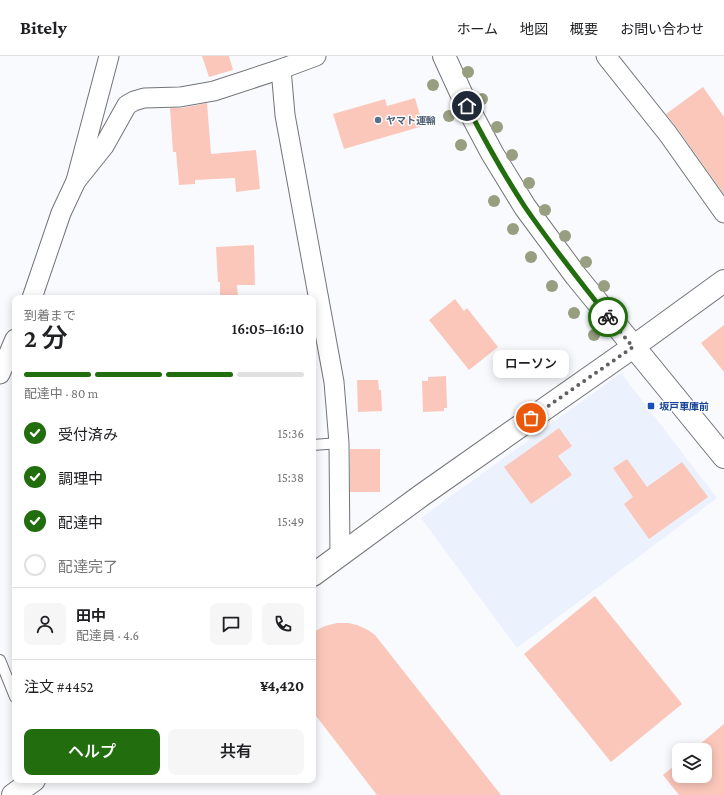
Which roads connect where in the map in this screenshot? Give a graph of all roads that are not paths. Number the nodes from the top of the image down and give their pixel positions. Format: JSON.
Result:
{"nodes":[{"id":1,"x":108,"y":56,"type":"edge"},
{"id":2,"x":316,"y":56,"type":"edge"},
{"id":3,"x":444,"y":56,"type":"edge"},
{"id":4,"x":606,"y":56,"type":"edge"},
{"id":5,"x":281,"y":69,"type":"junction"},
{"id":6,"x":76,"y":181,"type":"junction"},
{"id":7,"x":724,"y":213,"type":"edge"},
{"id":8,"x":724,"y":281,"type":"edge"},
{"id":9,"x":33,"y":295,"type":"edge"},
{"id":10,"x":12,"y":346,"type":"edge"},
{"id":11,"x":633,"y":347,"type":"junction"},
{"id":12,"x":0,"y":374,"type":"edge"},
{"id":13,"x":339,"y":443,"type":"junction"},
{"id":14,"x":316,"y":445,"type":"edge"},
{"id":15,"x":724,"y":457,"type":"edge"},
{"id":16,"x":340,"y":555,"type":"junction"},
{"id":17,"x":316,"y":573,"type":"edge"},
{"id":18,"x":0,"y":660,"type":"edge"},
{"id":19,"x":12,"y":690,"type":"edge"},
{"id":20,"x":30,"y":783,"type":"edge"},
{"id":21,"x":13,"y":795,"type":"edge"}],
"edges":[{"from":1,"to":6,"type":"street"},
{"from":2,"to":5,"type":"street"},
{"from":3,"to":11,"type":"street"},
{"from":4,"to":7,"type":"street"},
{"from":5,"to":6,"type":"street"},
{"from":5,"to":13,"type":"street"},
{"from":6,"to":9,"type":"street"},
{"from":8,"to":11,"type":"street"},
{"from":10,"to":12,"type":"street"},
{"from":11,"to":15,"type":"street"},
{"from":11,"to":16,"type":"street"},
{"from":13,"to":14,"type":"lane"},
{"from":13,"to":16,"type":"street"},
{"from":16,"to":17,"type":"street"},
{"from":18,"to":19,"type":"lane"},
{"from":20,"to":21,"type":"street"}]}
